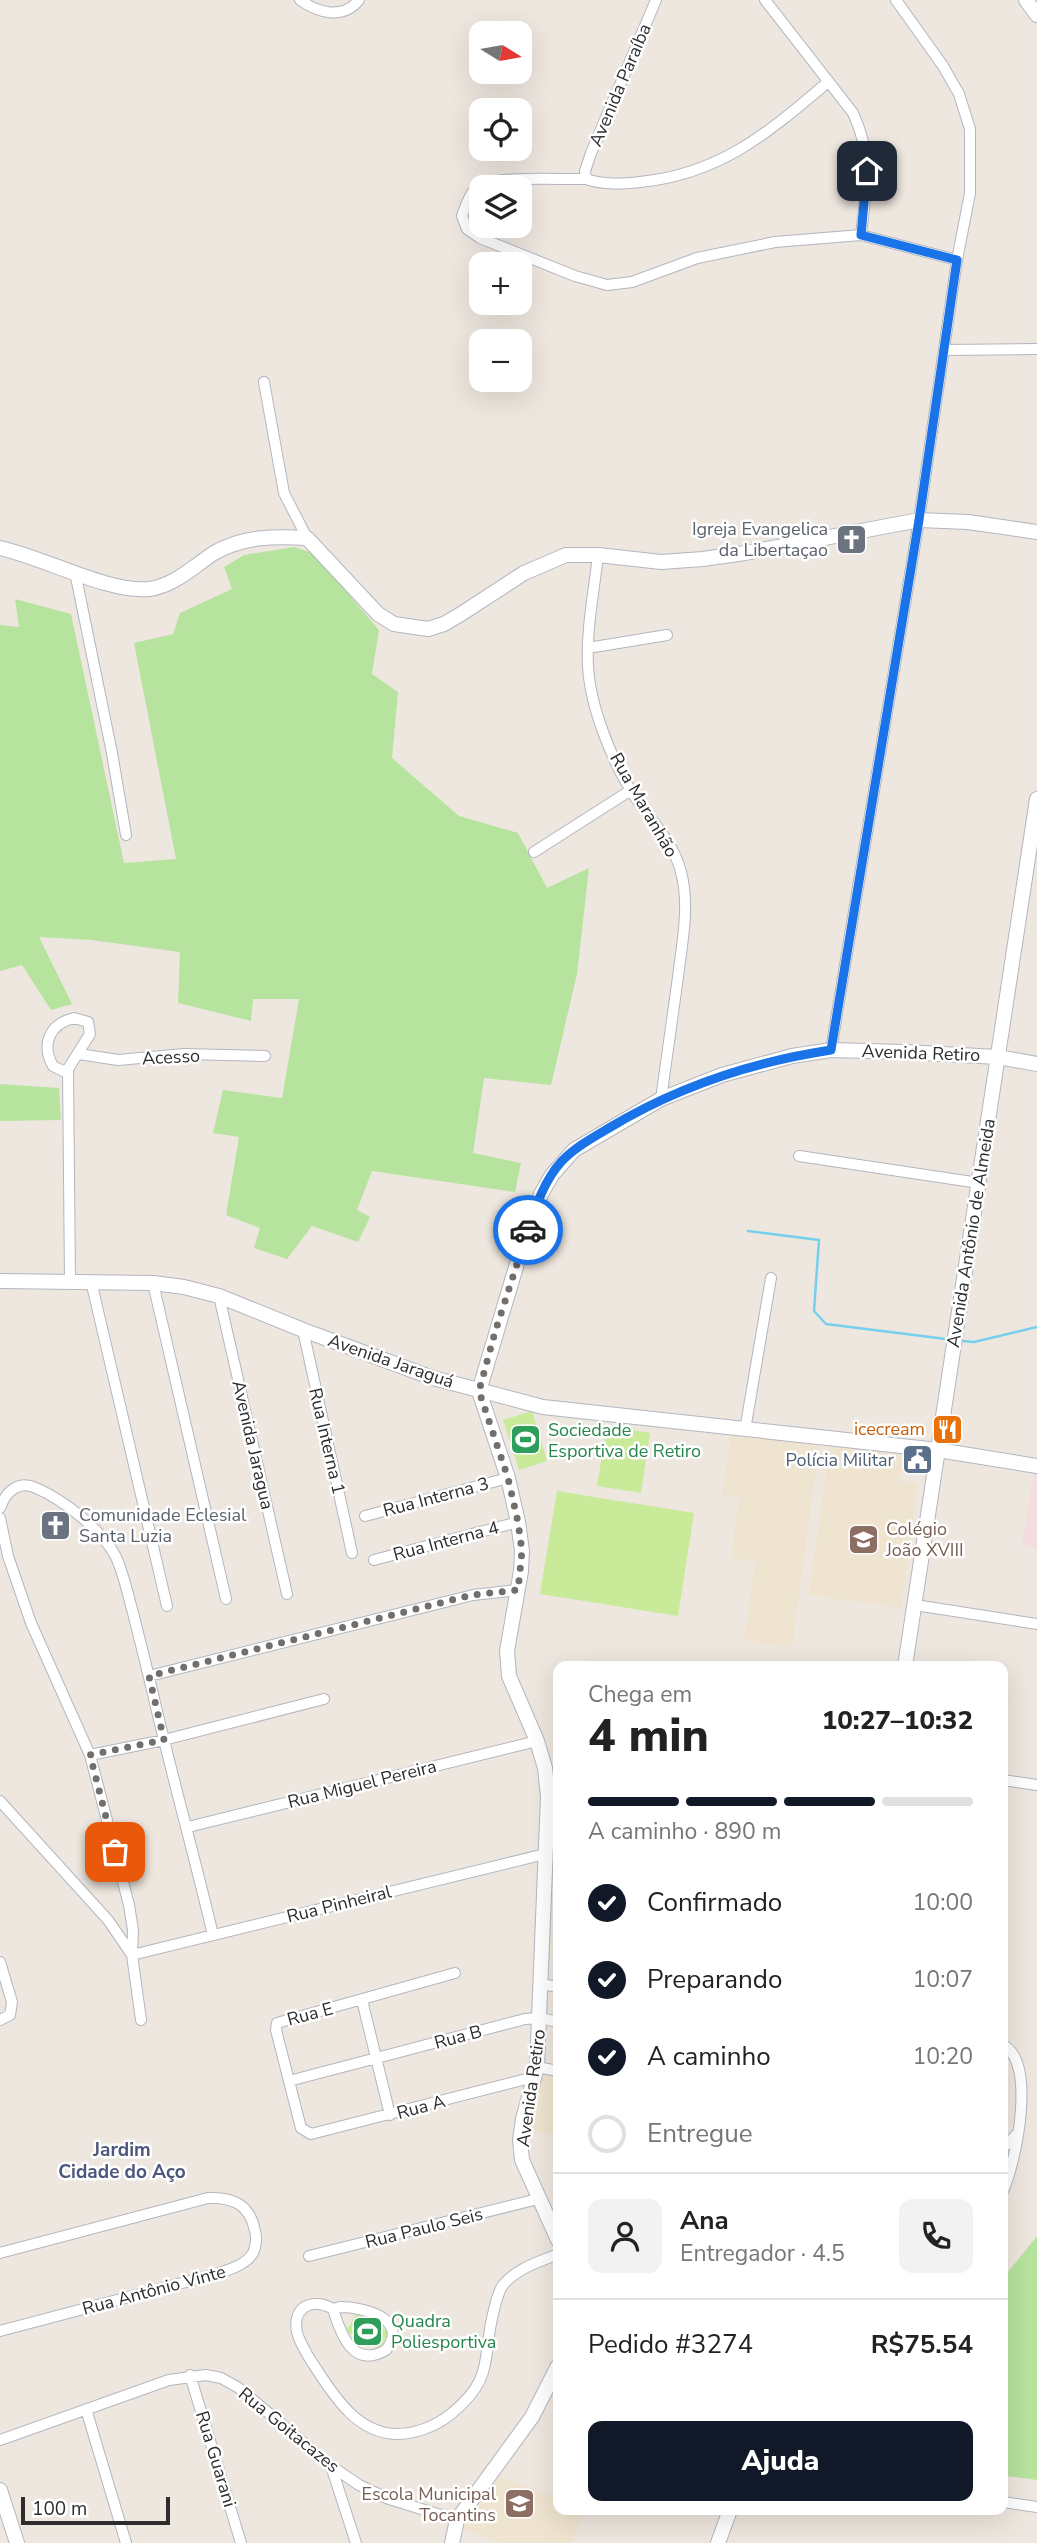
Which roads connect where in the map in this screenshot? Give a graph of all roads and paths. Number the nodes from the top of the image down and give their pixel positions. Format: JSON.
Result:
{"nodes":[{"id":1,"x":300,"y":0,"type":"edge"},
{"id":2,"x":359,"y":0,"type":"edge"},
{"id":3,"x":765,"y":0,"type":"edge"},
{"id":4,"x":896,"y":0,"type":"edge"},
{"id":5,"x":1026,"y":0,"type":"edge"},
{"id":6,"x":654,"y":1,"type":"edge"},
{"id":7,"x":1037,"y":15,"type":"edge"},
{"id":8,"x":828,"y":82,"type":"junction"},
{"id":9,"x":586,"y":175,"type":"junction"},
{"id":10,"x":861,"y":235,"type":"junction"},
{"id":11,"x":957,"y":260,"type":"junction"},
{"id":12,"x":1037,"y":349,"type":"edge"},
{"id":13,"x":944,"y":350,"type":"junction"},
{"id":14,"x":264,"y":382,"type":"dead end"},
{"id":15,"x":919,"y":520,"type":"junction"},
{"id":16,"x":1037,"y":532,"type":"edge"},
{"id":17,"x":307,"y":538,"type":"junction"},
{"id":18,"x":0,"y":548,"type":"edge"},
{"id":19,"x":598,"y":555,"type":"junction"},
{"id":20,"x":75,"y":572,"type":"junction"},
{"id":21,"x":667,"y":635,"type":"dead end"},
{"id":22,"x":588,"y":648,"type":"junction"},
{"id":23,"x":631,"y":790,"type":"junction"},
{"id":24,"x":1037,"y":799,"type":"edge"},
{"id":25,"x":126,"y":835,"type":"dead end"},
{"id":26,"x":534,"y":852,"type":"dead end"},
{"id":27,"x":831,"y":1050,"type":"junction"},
{"id":28,"x":79,"y":1054,"type":"junction"},
{"id":29,"x":265,"y":1056,"type":"dead end"},
{"id":30,"x":998,"y":1057,"type":"junction"},
{"id":31,"x":1037,"y":1064,"type":"edge"},
{"id":32,"x":68,"y":1069,"type":"junction"},
{"id":33,"x":661,"y":1099,"type":"junction"},
{"id":34,"x":799,"y":1156,"type":"dead end"},
{"id":35,"x":979,"y":1183,"type":"junction"},
{"id":36,"x":771,"y":1278,"type":"dead end"},
{"id":37,"x":0,"y":1281,"type":"edge"},
{"id":38,"x":70,"y":1281,"type":"junction"},
{"id":39,"x":91,"y":1281,"type":"junction"},
{"id":40,"x":153,"y":1283,"type":"junction"},
{"id":41,"x":219,"y":1296,"type":"junction"},
{"id":42,"x":303,"y":1330,"type":"junction"},
{"id":43,"x":479,"y":1391,"type":"junction"},
{"id":44,"x":745,"y":1430,"type":"junction"},
{"id":45,"x":937,"y":1450,"type":"junction"},
{"id":46,"x":1037,"y":1466,"type":"edge"},
{"id":47,"x":508,"y":1478,"type":"junction"},
{"id":48,"x":0,"y":1507,"type":"edge"},
{"id":49,"x":365,"y":1516,"type":"dead end"},
{"id":50,"x":0,"y":1518,"type":"edge"},
{"id":51,"x":518,"y":1522,"type":"junction"},
{"id":52,"x":352,"y":1553,"type":"dead end"},
{"id":53,"x":374,"y":1560,"type":"dead end"},
{"id":54,"x":518,"y":1590,"type":"junction"},
{"id":55,"x":287,"y":1594,"type":"dead end"},
{"id":56,"x":226,"y":1599,"type":"dead end"},
{"id":57,"x":915,"y":1605,"type":"junction"},
{"id":58,"x":167,"y":1606,"type":"dead end"},
{"id":59,"x":1037,"y":1624,"type":"edge"},
{"id":60,"x":906,"y":1661,"type":"edge"},
{"id":61,"x":149,"y":1676,"type":"junction"},
{"id":62,"x":324,"y":1699,"type":"dead end"},
{"id":63,"x":164,"y":1740,"type":"junction"},
{"id":64,"x":537,"y":1741,"type":"junction"},
{"id":65,"x":90,"y":1755,"type":"junction"},
{"id":66,"x":552,"y":1769,"type":"edge"},
{"id":67,"x":1008,"y":1781,"type":"edge"},
{"id":68,"x":1037,"y":1785,"type":"edge"},
{"id":69,"x":0,"y":1801,"type":"edge"},
{"id":70,"x":553,"y":1824,"type":"edge"},
{"id":71,"x":188,"y":1827,"type":"junction"},
{"id":72,"x":545,"y":1854,"type":"junction"},
{"id":73,"x":213,"y":1935,"type":"junction"},
{"id":74,"x":132,"y":1955,"type":"junction"},
{"id":75,"x":0,"y":1962,"type":"edge"},
{"id":76,"x":455,"y":1973,"type":"dead end"},
{"id":77,"x":541,"y":1984,"type":"junction"},
{"id":78,"x":553,"y":1986,"type":"edge"},
{"id":79,"x":362,"y":2000,"type":"junction"},
{"id":80,"x":540,"y":2018,"type":"junction"},
{"id":81,"x":0,"y":2020,"type":"edge"},
{"id":82,"x":141,"y":2020,"type":"dead end"},
{"id":83,"x":553,"y":2021,"type":"edge"},
{"id":84,"x":1008,"y":2048,"type":"edge"},
{"id":85,"x":376,"y":2059,"type":"junction"},
{"id":86,"x":553,"y":2071,"type":"edge"},
{"id":87,"x":536,"y":2072,"type":"junction"},
{"id":88,"x":289,"y":2081,"type":"junction"},
{"id":89,"x":390,"y":2115,"type":"junction"},
{"id":90,"x":1018,"y":2133,"type":"junction"},
{"id":91,"x":307,"y":2134,"type":"joint"},
{"id":92,"x":1008,"y":2143,"type":"edge"},
{"id":93,"x":1008,"y":2172,"type":"edge"},
{"id":94,"x":538,"y":2199,"type":"junction"},
{"id":95,"x":553,"y":2230,"type":"edge"},
{"id":96,"x":0,"y":2253,"type":"edge"},
{"id":97,"x":309,"y":2256,"type":"dead end"},
{"id":98,"x":553,"y":2256,"type":"edge"},
{"id":99,"x":333,"y":2309,"type":"junction"},
{"id":100,"x":0,"y":2332,"type":"edge"},
{"id":101,"x":190,"y":2375,"type":"junction"},
{"id":102,"x":553,"y":2376,"type":"edge"},
{"id":103,"x":86,"y":2409,"type":"junction"},
{"id":104,"x":0,"y":2440,"type":"edge"},
{"id":105,"x":331,"y":2466,"type":"junction"},
{"id":106,"x":0,"y":2490,"type":"edge"},
{"id":107,"x":1008,"y":2503,"type":"edge"},
{"id":108,"x":1037,"y":2507,"type":"edge"},
{"id":109,"x":728,"y":2515,"type":"edge"},
{"id":110,"x":457,"y":2520,"type":"junction"},
{"id":111,"x":17,"y":2543,"type":"edge"},
{"id":112,"x":126,"y":2543,"type":"edge"},
{"id":113,"x":241,"y":2543,"type":"edge"},
{"id":114,"x":356,"y":2543,"type":"edge"},
{"id":115,"x":452,"y":2543,"type":"edge"},
{"id":116,"x":719,"y":2543,"type":"edge"}],
"edges":[{"from":1,"to":2,"type":"street"},
{"from":3,"to":8,"type":"street"},
{"from":4,"to":11,"type":"street"},
{"from":5,"to":7,"type":"street"},
{"from":6,"to":9,"type":"street","name":"Avenida Paraíba"},
{"from":8,"to":9,"type":"street"},
{"from":8,"to":10,"type":"street"},
{"from":9,"to":10,"type":"street"},
{"from":10,"to":11,"type":"street"},
{"from":11,"to":13,"type":"street"},
{"from":12,"to":13,"type":"street"},
{"from":13,"to":15,"type":"street"},
{"from":14,"to":17,"type":"street"},
{"from":15,"to":16,"type":"street"},
{"from":15,"to":19,"type":"street"},
{"from":15,"to":27,"type":"street"},
{"from":17,"to":19,"type":"street"},
{"from":17,"to":20,"type":"street"},
{"from":18,"to":20,"type":"street"},
{"from":19,"to":22,"type":"street","name":"Rua Maranhão"},
{"from":20,"to":25,"type":"street"},
{"from":21,"to":22,"type":"street"},
{"from":22,"to":23,"type":"street","name":"Rua Maranhão"},
{"from":23,"to":26,"type":"street"},
{"from":23,"to":33,"type":"street","name":"Rua Maranhão"},
{"from":24,"to":30,"type":"street","name":"Avenida Antônio de Almeida"},
{"from":27,"to":30,"type":"street","name":"Avenida Retiro"},
{"from":27,"to":33,"type":"street","name":"Avenida Retiro"},
{"from":28,"to":29,"type":"street","name":"Acesso"},
{"from":28,"to":32,"type":"street"},
{"from":28,"to":32,"type":"street"},
{"from":30,"to":31,"type":"street","name":"Avenida Retiro"},
{"from":30,"to":35,"type":"street","name":"Avenida Antônio de Almeida"},
{"from":32,"to":38,"type":"street"},
{"from":33,"to":43,"type":"street","name":"Avenida Retiro"},
{"from":34,"to":35,"type":"street"},
{"from":35,"to":45,"type":"street","name":"Avenida Antônio de Almeida"},
{"from":36,"to":44,"type":"street"},
{"from":37,"to":38,"type":"street","name":"Avenida Jaraguá"},
{"from":38,"to":39,"type":"street","name":"Avenida Jaraguá"},
{"from":39,"to":40,"type":"street","name":"Avenida Jaraguá"},
{"from":39,"to":58,"type":"street"},
{"from":40,"to":41,"type":"street","name":"Avenida Jaraguá"},
{"from":40,"to":56,"type":"street"},
{"from":41,"to":42,"type":"street","name":"Avenida Jaraguá"},
{"from":41,"to":55,"type":"street","name":"Avenida Jaragua"},
{"from":42,"to":43,"type":"street","name":"Avenida Jaraguá"},
{"from":42,"to":52,"type":"street","name":"Rua Interna 1"},
{"from":43,"to":44,"type":"street","name":"Avenida Jaraguá"},
{"from":43,"to":47,"type":"street","name":"Avenida Retiro"},
{"from":44,"to":45,"type":"street","name":"Avenida Jaraguá"},
{"from":45,"to":46,"type":"street","name":"Avenida Jaraguá"},
{"from":45,"to":57,"type":"street","name":"Avenida Antônio de Almeida"},
{"from":47,"to":49,"type":"street","name":"Rua Interna 3"},
{"from":47,"to":51,"type":"street","name":"Avenida Retiro"},
{"from":48,"to":61,"type":"street"},
{"from":50,"to":65,"type":"street"},
{"from":51,"to":53,"type":"street","name":"Rua Interna 4"},
{"from":51,"to":54,"type":"street","name":"Avenida Retiro"},
{"from":54,"to":61,"type":"street"},
{"from":54,"to":64,"type":"street","name":"Avenida Retiro"},
{"from":57,"to":59,"type":"street"},
{"from":57,"to":60,"type":"street","name":"Avenida Antônio de Almeida"},
{"from":61,"to":63,"type":"street"},
{"from":62,"to":63,"type":"street"},
{"from":63,"to":65,"type":"street"},
{"from":63,"to":71,"type":"street"},
{"from":64,"to":66,"type":"street","name":"Avenida Retiro"},
{"from":64,"to":71,"type":"street","name":"Rua Miguel Pereira"},
{"from":65,"to":74,"type":"street"},
{"from":66,"to":70,"type":"street","name":"Avenida Retiro"},
{"from":67,"to":68,"type":"street"},
{"from":69,"to":74,"type":"street"},
{"from":70,"to":72,"type":"street","name":"Avenida Retiro"},
{"from":71,"to":73,"type":"street"},
{"from":72,"to":73,"type":"street","name":"Rua Pinheiral"},
{"from":72,"to":77,"type":"street","name":"Avenida Retiro"},
{"from":73,"to":74,"type":"street","name":"Rua Pinheiral"},
{"from":74,"to":82,"type":"street"},
{"from":75,"to":81,"type":"street"},
{"from":76,"to":79,"type":"street","name":"Rua E"},
{"from":77,"to":78,"type":"street"},
{"from":77,"to":80,"type":"street","name":"Avenida Retiro"},
{"from":79,"to":85,"type":"street"},
{"from":79,"to":88,"type":"street","name":"Rua E"},
{"from":80,"to":83,"type":"street"},
{"from":80,"to":85,"type":"street","name":"Rua B"},
{"from":80,"to":87,"type":"street","name":"Avenida Retiro"},
{"from":84,"to":90,"type":"street"},
{"from":85,"to":88,"type":"street","name":"Rua B"},
{"from":85,"to":89,"type":"street"},
{"from":86,"to":87,"type":"street"},
{"from":87,"to":89,"type":"street","name":"Rua A"},
{"from":87,"to":94,"type":"street","name":"Avenida Retiro"},
{"from":88,"to":91,"type":"street","name":"Rua E"},
{"from":89,"to":91,"type":"street","name":"Rua A"},
{"from":90,"to":92,"type":"street"},
{"from":90,"to":93,"type":"street"},
{"from":94,"to":95,"type":"street","name":"Avenida Retiro"},
{"from":94,"to":97,"type":"street","name":"Rua Paulo Seis"},
{"from":96,"to":100,"type":"street","name":"Rua Antônio Vinte"},
{"from":98,"to":99,"type":"street"},
{"from":99,"to":99,"type":"street"},
{"from":101,"to":103,"type":"street","name":"Rua Goitacazes"},
{"from":101,"to":105,"type":"street","name":"Rua Goitacazes"},
{"from":101,"to":113,"type":"street","name":"Rua Guarani"},
{"from":102,"to":110,"type":"street"},
{"from":103,"to":104,"type":"street","name":"Rua Goitacazes"},
{"from":103,"to":112,"type":"street"},
{"from":105,"to":110,"type":"street","name":"Rua Goitacazes"},
{"from":105,"to":114,"type":"street"},
{"from":106,"to":111,"type":"street"},
{"from":107,"to":108,"type":"street"},
{"from":109,"to":116,"type":"street"},
{"from":110,"to":115,"type":"street"}]}
